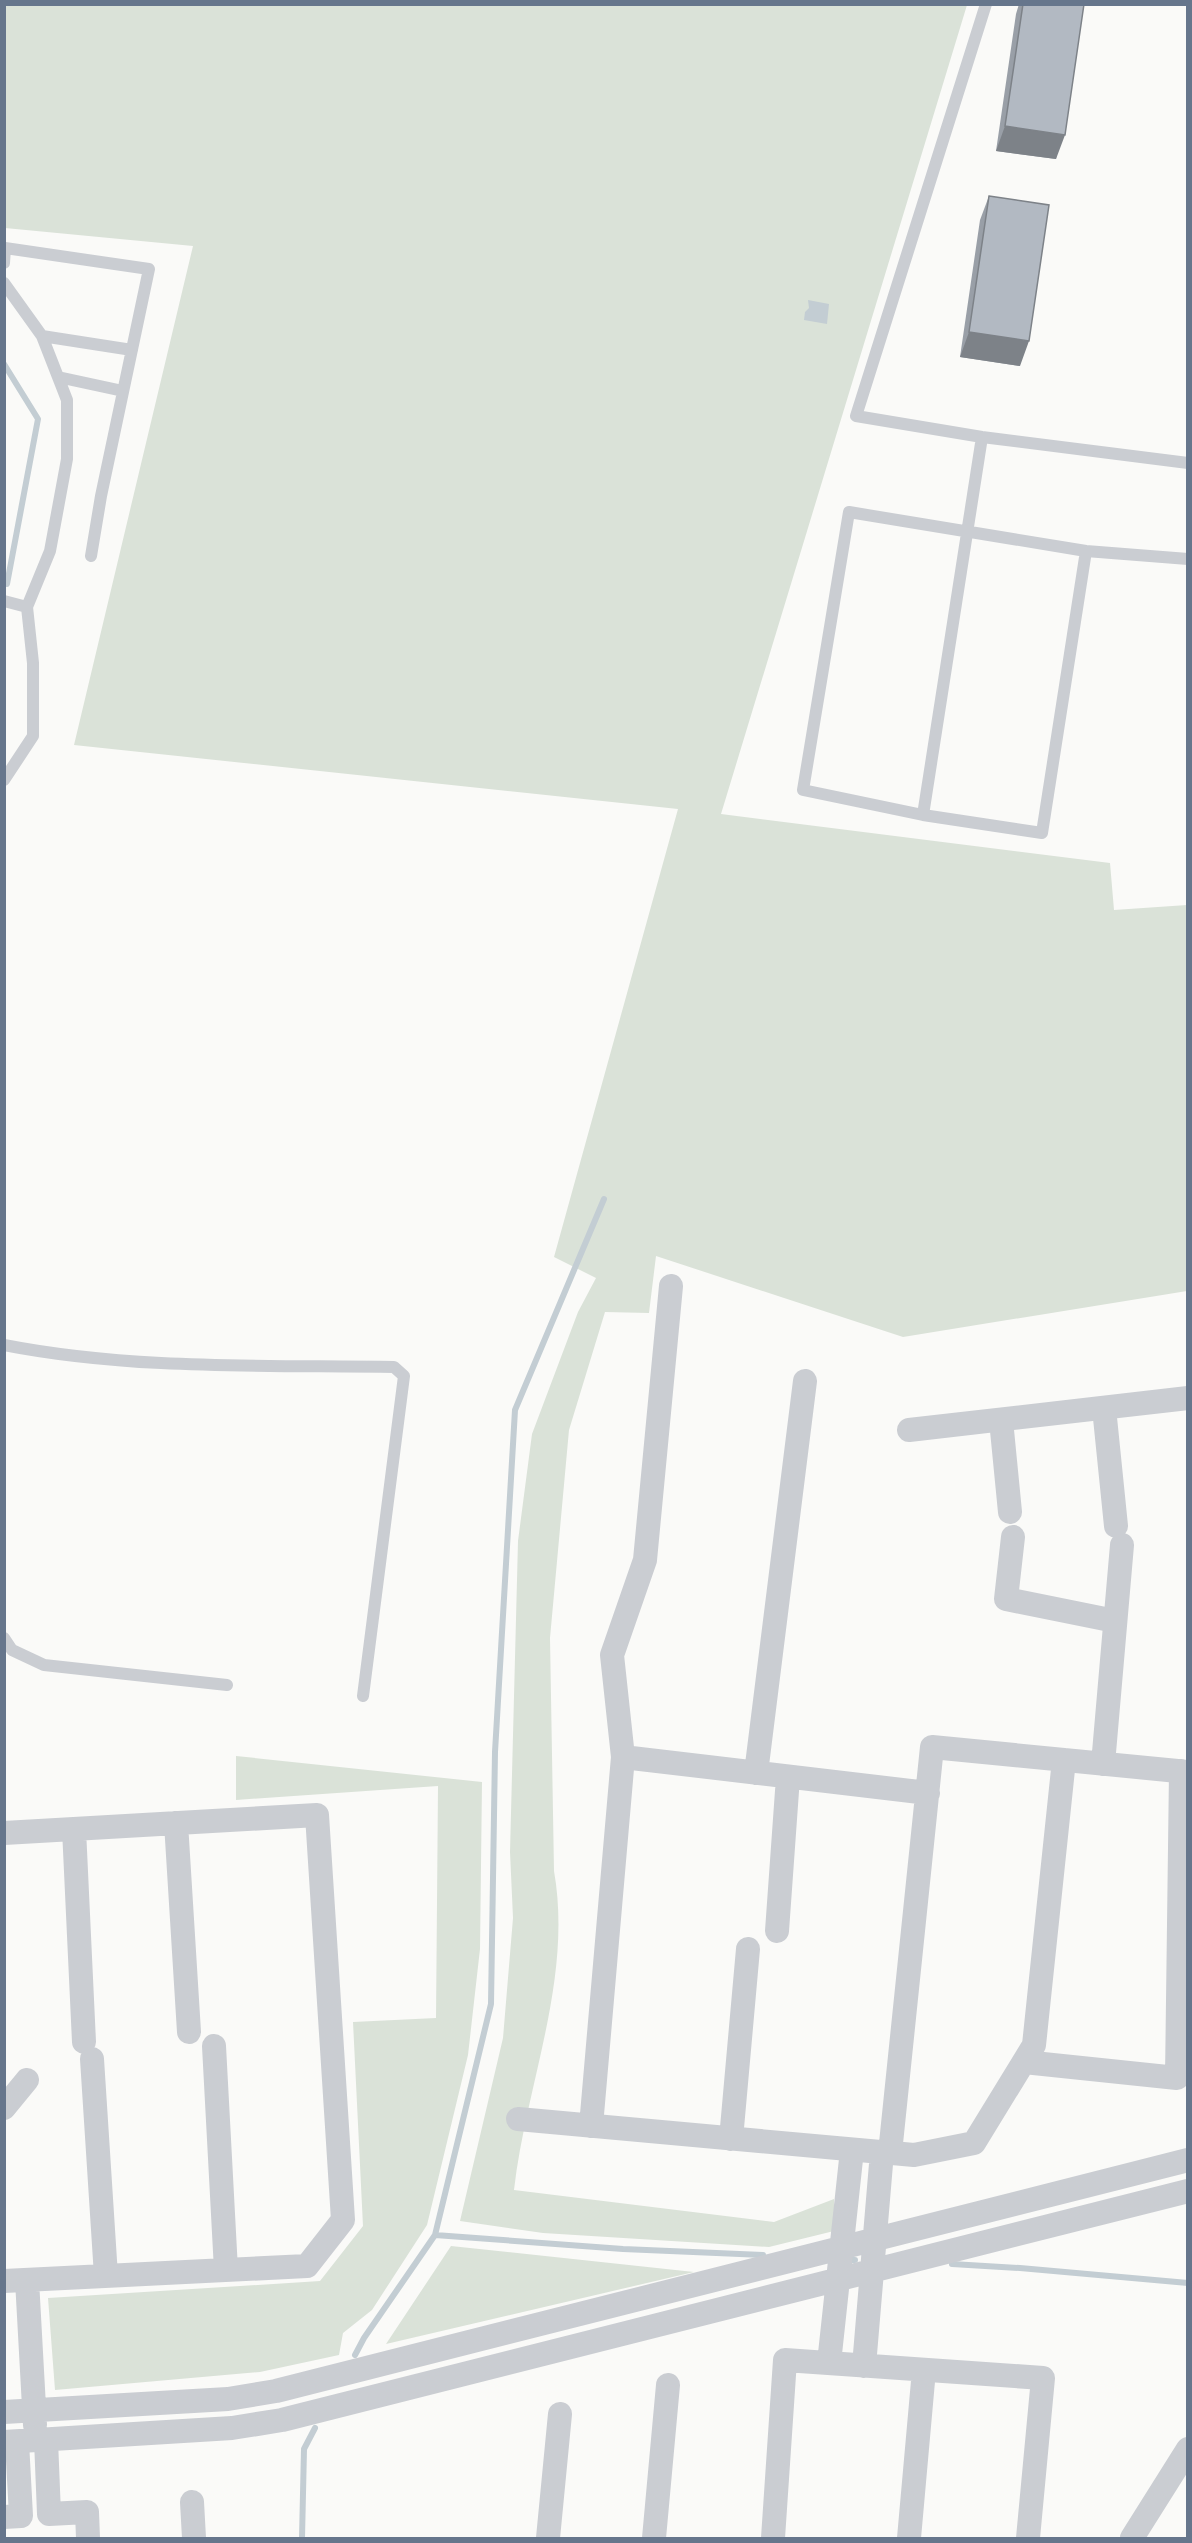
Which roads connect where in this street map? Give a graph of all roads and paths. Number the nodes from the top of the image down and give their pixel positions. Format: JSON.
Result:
{"nodes":[{"id":1,"x":986,"y":4,"type":"edge"},
{"id":2,"x":4,"y":263,"type":"edge"},
{"id":3,"x":4,"y":284,"type":"edge"},
{"id":4,"x":42,"y":336,"type":"junction"},
{"id":5,"x":132,"y":350,"type":"junction"},
{"id":6,"x":58,"y":377,"type":"junction"},
{"id":7,"x":123,"y":391,"type":"junction"},
{"id":8,"x":982,"y":437,"type":"junction"},
{"id":9,"x":1188,"y":463,"type":"edge"},
{"id":10,"x":968,"y":533,"type":"junction"},
{"id":11,"x":1086,"y":551,"type":"junction"},
{"id":12,"x":91,"y":556,"type":"dead end"},
{"id":13,"x":1188,"y":559,"type":"edge"},
{"id":14,"x":4,"y":601,"type":"edge"},
{"id":15,"x":27,"y":607,"type":"junction"},
{"id":16,"x":4,"y":780,"type":"edge"},
{"id":17,"x":923,"y":814,"type":"junction"},
{"id":18,"x":671,"y":1286,"type":"dead end"},
{"id":19,"x":4,"y":1345,"type":"edge"},
{"id":20,"x":805,"y":1381,"type":"dead end"},
{"id":21,"x":1188,"y":1398,"type":"edge"},
{"id":22,"x":1104,"y":1408,"type":"junction"},
{"id":23,"x":1001,"y":1420,"type":"junction"},
{"id":24,"x":909,"y":1430,"type":"dead end"},
{"id":25,"x":1010,"y":1512,"type":"dead end"},
{"id":26,"x":1013,"y":1537,"type":"dead end"},
{"id":27,"x":1115,"y":1621,"type":"junction"},
{"id":28,"x":4,"y":1638,"type":"edge"},
{"id":29,"x":227,"y":1685,"type":"dead end"},
{"id":30,"x":363,"y":1696,"type":"dead end"},
{"id":31,"x":623,"y":1757,"type":"junction"},
{"id":32,"x":1064,"y":1760,"type":"junction"},
{"id":33,"x":1103,"y":1764,"type":"junction"},
{"id":34,"x":1184,"y":1772,"type":"edge"},
{"id":35,"x":756,"y":1773,"type":"junction"},
{"id":36,"x":788,"y":1777,"type":"junction"},
{"id":37,"x":928,"y":1793,"type":"junction"},
{"id":38,"x":176,"y":1823,"type":"junction"},
{"id":39,"x":74,"y":1829,"type":"junction"},
{"id":40,"x":4,"y":1833,"type":"edge"},
{"id":41,"x":777,"y":1931,"type":"dead end"},
{"id":42,"x":748,"y":1949,"type":"dead end"},
{"id":43,"x":189,"y":2032,"type":"dead end"},
{"id":44,"x":214,"y":2046,"type":"dead end"},
{"id":45,"x":1024,"y":2062,"type":"junction"},
{"id":46,"x":27,"y":2080,"type":"dead end"},
{"id":47,"x":4,"y":2108,"type":"edge"},
{"id":48,"x":518,"y":2119,"type":"dead end"},
{"id":49,"x":591,"y":2126,"type":"junction"},
{"id":50,"x":731,"y":2139,"type":"junction"},
{"id":51,"x":852,"y":2150,"type":"junction"},
{"id":52,"x":886,"y":2153,"type":"junction"},
{"id":53,"x":1188,"y":2160,"type":"edge"},
{"id":54,"x":1188,"y":2191,"type":"edge"},
{"id":55,"x":874,"y":2240,"type":"junction"},
{"id":56,"x":841,"y":2249,"type":"junction"},
{"id":57,"x":226,"y":2270,"type":"junction"},
{"id":58,"x":872,"y":2271,"type":"junction"},
{"id":59,"x":106,"y":2276,"type":"junction"},
{"id":60,"x":838,"y":2280,"type":"junction"},
{"id":61,"x":16,"y":2281,"type":"edge"},
{"id":62,"x":829,"y":2363,"type":"junction"},
{"id":63,"x":864,"y":2366,"type":"junction"},
{"id":64,"x":924,"y":2370,"type":"junction"},
{"id":65,"x":668,"y":2385,"type":"dead end"},
{"id":66,"x":34,"y":2411,"type":"junction"},
{"id":67,"x":4,"y":2412,"type":"edge"},
{"id":68,"x":560,"y":2414,"type":"dead end"},
{"id":69,"x":26,"y":2441,"type":"edge"},
{"id":70,"x":1188,"y":2449,"type":"edge"},
{"id":71,"x":192,"y":2502,"type":"dead end"},
{"id":72,"x":49,"y":2514,"type":"junction"},
{"id":73,"x":13,"y":2516,"type":"edge"},
{"id":74,"x":88,"y":2538,"type":"edge"},
{"id":75,"x":194,"y":2538,"type":"edge"},
{"id":76,"x":548,"y":2538,"type":"edge"},
{"id":77,"x":654,"y":2538,"type":"edge"},
{"id":78,"x":772,"y":2538,"type":"edge"},
{"id":79,"x":909,"y":2538,"type":"edge"},
{"id":80,"x":1028,"y":2538,"type":"edge"},
{"id":81,"x":1132,"y":2538,"type":"edge"}],
"edges":[{"from":1,"to":8,"type":"lane"},
{"from":2,"to":5,"type":"lane"},
{"from":3,"to":4,"type":"lane"},
{"from":4,"to":5,"type":"lane"},
{"from":4,"to":6,"type":"lane"},
{"from":5,"to":7,"type":"lane"},
{"from":6,"to":7,"type":"lane"},
{"from":6,"to":15,"type":"lane"},
{"from":7,"to":12,"type":"lane"},
{"from":8,"to":9,"type":"lane"},
{"from":8,"to":10,"type":"lane"},
{"from":10,"to":11,"type":"lane"},
{"from":10,"to":17,"type":"lane"},
{"from":10,"to":17,"type":"lane"},
{"from":11,"to":13,"type":"lane"},
{"from":11,"to":17,"type":"lane"},
{"from":14,"to":15,"type":"lane"},
{"from":15,"to":16,"type":"lane"},
{"from":18,"to":31,"type":"street"},
{"from":19,"to":30,"type":"lane"},
{"from":20,"to":35,"type":"street"},
{"from":21,"to":22,"type":"street"},
{"from":22,"to":23,"type":"street"},
{"from":22,"to":27,"type":"street"},
{"from":23,"to":24,"type":"street"},
{"from":23,"to":25,"type":"street"},
{"from":26,"to":27,"type":"street"},
{"from":27,"to":33,"type":"street"},
{"from":28,"to":29,"type":"lane"},
{"from":31,"to":35,"type":"street"},
{"from":31,"to":49,"type":"street"},
{"from":32,"to":33,"type":"street"},
{"from":32,"to":37,"type":"street"},
{"from":32,"to":45,"type":"street"},
{"from":33,"to":34,"type":"street"},
{"from":34,"to":45,"type":"street"},
{"from":35,"to":36,"type":"street"},
{"from":36,"to":37,"type":"street"},
{"from":36,"to":41,"type":"street"},
{"from":37,"to":52,"type":"street"},
{"from":38,"to":39,"type":"street"},
{"from":38,"to":43,"type":"street"},
{"from":38,"to":57,"type":"street"},
{"from":39,"to":40,"type":"street"},
{"from":39,"to":59,"type":"street"},
{"from":42,"to":50,"type":"street"},
{"from":44,"to":57,"type":"street"},
{"from":45,"to":52,"type":"street"},
{"from":46,"to":47,"type":"street"},
{"from":48,"to":49,"type":"street"},
{"from":49,"to":50,"type":"street"},
{"from":50,"to":51,"type":"street"},
{"from":51,"to":52,"type":"street"},
{"from":51,"to":56,"type":"street"},
{"from":52,"to":55,"type":"street"},
{"from":53,"to":55,"type":"street"},
{"from":54,"to":58,"type":"street"},
{"from":55,"to":56,"type":"street"},
{"from":55,"to":58,"type":"street"},
{"from":56,"to":60,"type":"street"},
{"from":56,"to":66,"type":"street"},
{"from":57,"to":59,"type":"street"},
{"from":58,"to":60,"type":"street"},
{"from":58,"to":63,"type":"street"},
{"from":59,"to":61,"type":"street"},
{"from":60,"to":62,"type":"street"},
{"from":60,"to":69,"type":"street"},
{"from":61,"to":66,"type":"street"},
{"from":62,"to":63,"type":"street"},
{"from":62,"to":78,"type":"street"},
{"from":63,"to":64,"type":"street"},
{"from":64,"to":79,"type":"street"},
{"from":64,"to":80,"type":"street"},
{"from":65,"to":77,"type":"street"},
{"from":66,"to":67,"type":"street"},
{"from":66,"to":69,"type":"street"},
{"from":68,"to":76,"type":"street"},
{"from":69,"to":72,"type":"street"},
{"from":69,"to":73,"type":"street"},
{"from":70,"to":81,"type":"street"},
{"from":71,"to":75,"type":"street"},
{"from":72,"to":73,"type":"street"},
{"from":72,"to":74,"type":"street"}]}
